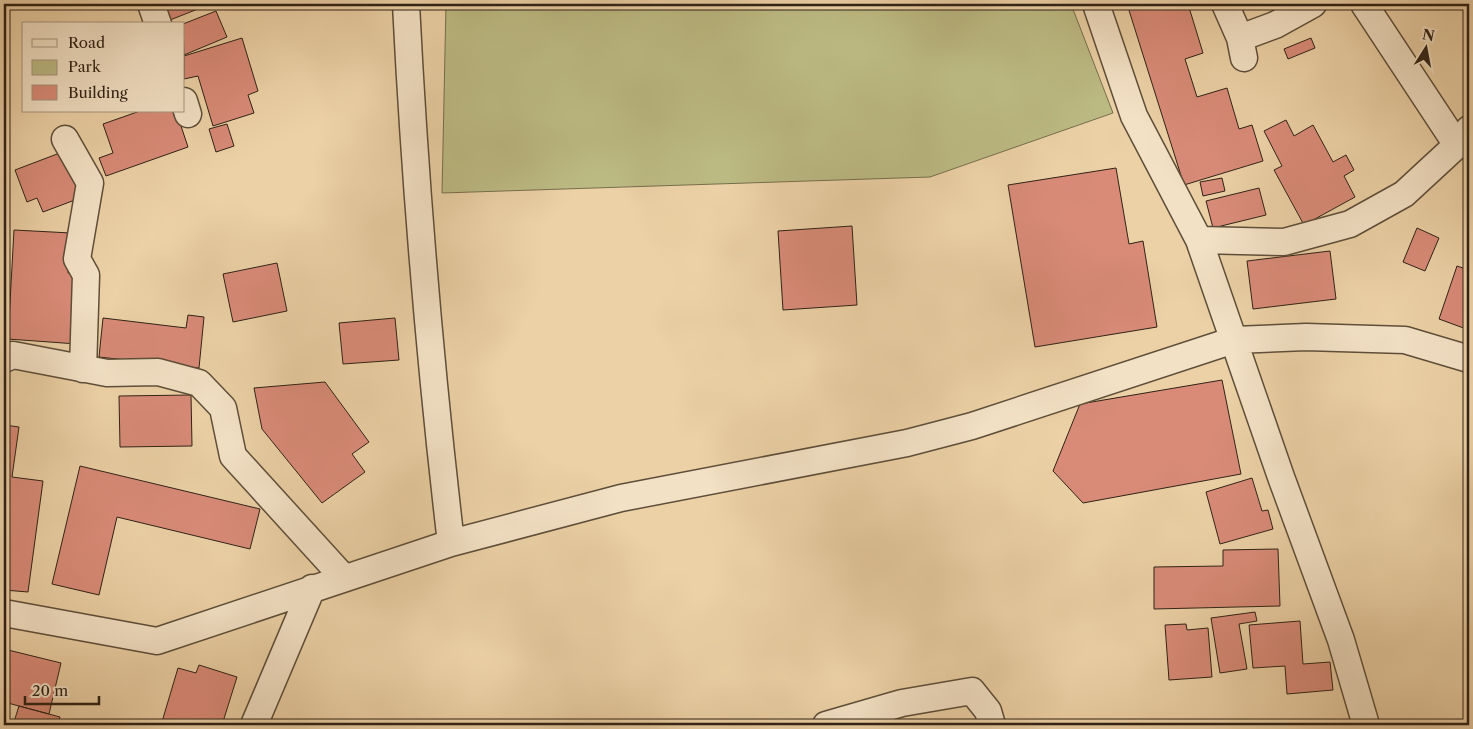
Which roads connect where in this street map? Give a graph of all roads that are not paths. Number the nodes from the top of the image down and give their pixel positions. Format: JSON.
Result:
{"nodes":[{"id":1,"x":151,"y":4,"type":"edge"},
{"id":2,"x":406,"y":4,"type":"edge"},
{"id":3,"x":1096,"y":4,"type":"edge"},
{"id":4,"x":1225,"y":4,"type":"edge"},
{"id":5,"x":1313,"y":4,"type":"edge"},
{"id":6,"x":1364,"y":4,"type":"edge"},
{"id":7,"x":157,"y":22,"type":"edge"},
{"id":8,"x":1463,"y":137,"type":"edge"},
{"id":9,"x":65,"y":139,"type":"dead end"},
{"id":10,"x":1199,"y":240,"type":"junction"},
{"id":11,"x":1234,"y":340,"type":"junction"},
{"id":12,"x":4,"y":358,"type":"edge"},
{"id":13,"x":1469,"y":359,"type":"edge"},
{"id":14,"x":84,"y":369,"type":"junction"},
{"id":15,"x":451,"y":543,"type":"junction"},
{"id":16,"x":344,"y":578,"type":"junction"},
{"id":17,"x":312,"y":588,"type":"junction"},
{"id":18,"x":4,"y":613,"type":"edge"},
{"id":19,"x":254,"y":725,"type":"edge"},
{"id":20,"x":826,"y":725,"type":"edge"},
{"id":21,"x":992,"y":725,"type":"edge"},
{"id":22,"x":1366,"y":725,"type":"edge"}],
"edges":[{"from":1,"to":7,"type":"street"},
{"from":2,"to":15,"type":"street"},
{"from":3,"to":10,"type":"street"},
{"from":4,"to":5,"type":"street"},
{"from":6,"to":8,"type":"street"},
{"from":8,"to":10,"type":"street"},
{"from":9,"to":14,"type":"street"},
{"from":10,"to":11,"type":"street"},
{"from":11,"to":13,"type":"street"},
{"from":11,"to":15,"type":"street"},
{"from":11,"to":22,"type":"street"},
{"from":12,"to":14,"type":"street"},
{"from":14,"to":16,"type":"street"},
{"from":15,"to":16,"type":"street"},
{"from":16,"to":17,"type":"street"},
{"from":17,"to":18,"type":"street"},
{"from":17,"to":19,"type":"street"},
{"from":20,"to":21,"type":"street"}]}
